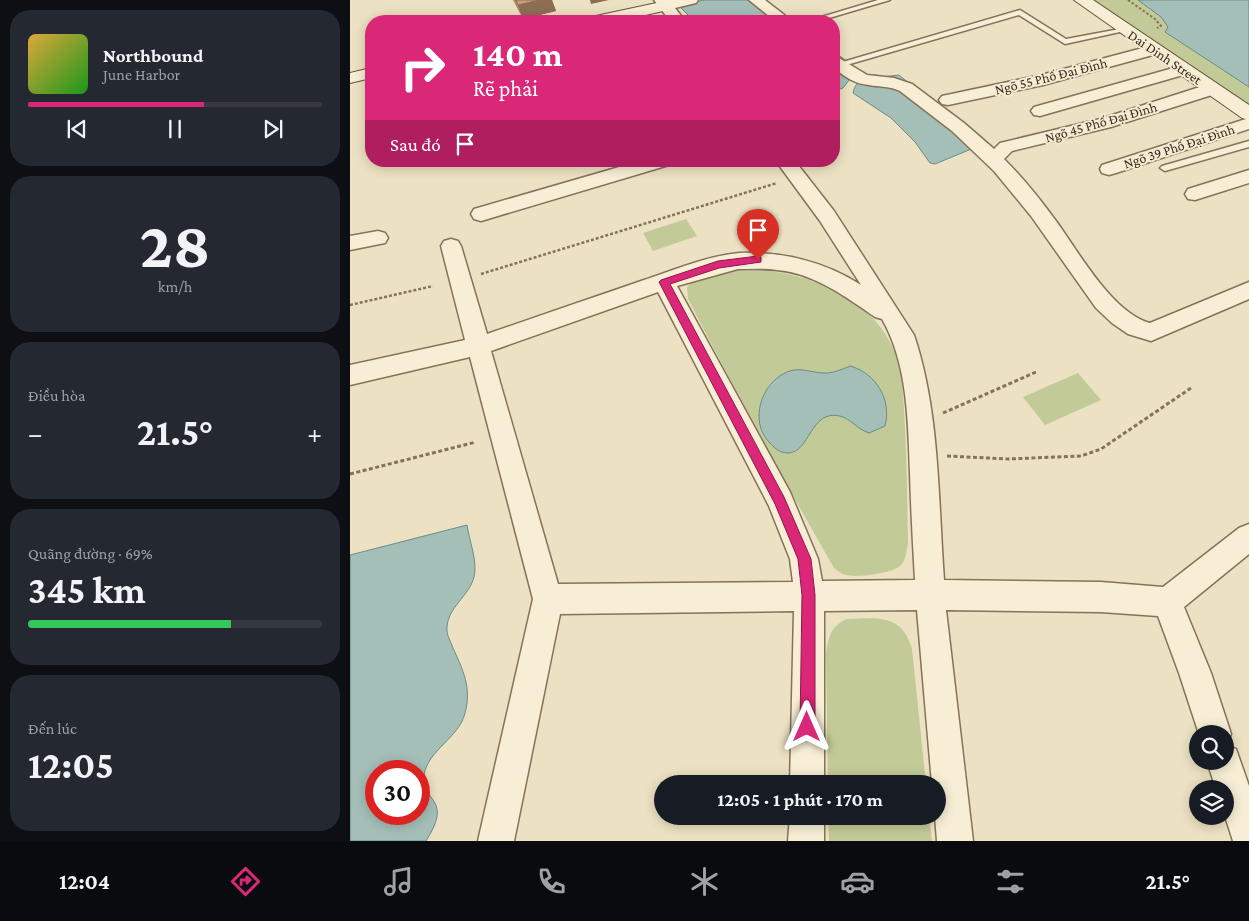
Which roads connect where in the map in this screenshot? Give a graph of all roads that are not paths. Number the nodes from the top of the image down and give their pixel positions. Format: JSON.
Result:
{"nodes":[{"id":1,"x":691,"y":0,"type":"edge"},
{"id":2,"x":756,"y":0,"type":"edge"},
{"id":3,"x":886,"y":0,"type":"edge"},
{"id":4,"x":1082,"y":0,"type":"edge"},
{"id":5,"x":663,"y":3,"type":"edge"},
{"id":6,"x":619,"y":15,"type":"edge"},
{"id":7,"x":673,"y":15,"type":"edge"},
{"id":8,"x":776,"y":15,"type":"edge"},
{"id":9,"x":833,"y":15,"type":"edge"},
{"id":10,"x":1125,"y":30,"type":"junction"},
{"id":11,"x":1154,"y":50,"type":"junction"},
{"id":12,"x":840,"y":61,"type":"edge"},
{"id":13,"x":840,"y":64,"type":"edge"},
{"id":14,"x":1184,"y":70,"type":"junction"},
{"id":15,"x":365,"y":74,"type":"edge"},
{"id":16,"x":350,"y":78,"type":"edge"},
{"id":17,"x":1212,"y":89,"type":"junction"},
{"id":18,"x":948,"y":100,"type":"dead end"},
{"id":19,"x":1040,"y":111,"type":"dead end"},
{"id":20,"x":1249,"y":114,"type":"edge"},
{"id":21,"x":1249,"y":123,"type":"edge"},
{"id":22,"x":1249,"y":144,"type":"edge"},
{"id":23,"x":994,"y":160,"type":"junction"},
{"id":24,"x":642,"y":167,"type":"edge"},
{"id":25,"x":1165,"y":168,"type":"dead end"},
{"id":26,"x":791,"y":169,"type":"edge"},
{"id":27,"x":1109,"y":169,"type":"dead end"},
{"id":28,"x":1249,"y":176,"type":"edge"},
{"id":29,"x":1195,"y":194,"type":"dead end"},
{"id":30,"x":481,"y":214,"type":"dead end"},
{"id":31,"x":838,"y":232,"type":"junction"},
{"id":32,"x":378,"y":238,"type":"dead end"},
{"id":33,"x":350,"y":244,"type":"edge"},
{"id":34,"x":451,"y":246,"type":"dead end"},
{"id":35,"x":814,"y":271,"type":"junction"},
{"id":36,"x":664,"y":282,"type":"junction"},
{"id":37,"x":1249,"y":290,"type":"edge"},
{"id":38,"x":895,"y":320,"type":"junction"},
{"id":39,"x":478,"y":346,"type":"junction"},
{"id":40,"x":350,"y":375,"type":"edge"},
{"id":41,"x":1249,"y":536,"type":"edge"},
{"id":42,"x":808,"y":595,"type":"junction"},
{"id":43,"x":930,"y":595,"type":"junction"},
{"id":44,"x":548,"y":598,"type":"junction"},
{"id":45,"x":1167,"y":602,"type":"junction"},
{"id":46,"x":1212,"y":725,"type":"edge"},
{"id":47,"x":1227,"y":770,"type":"edge"},
{"id":48,"x":807,"y":775,"type":"edge"},
{"id":49,"x":807,"y":825,"type":"edge"},
{"id":50,"x":1249,"y":838,"type":"edge"},
{"id":51,"x":496,"y":841,"type":"edge"},
{"id":52,"x":806,"y":841,"type":"edge"},
{"id":53,"x":955,"y":841,"type":"edge"}],
"edges":[{"from":1,"to":5,"type":"street"},
{"from":2,"to":8,"type":"street"},
{"from":3,"to":9,"type":"lane"},
{"from":4,"to":10,"type":"street","name":"Dai Dinh Street"},
{"from":5,"to":6,"type":"street"},
{"from":5,"to":7,"type":"street"},
{"from":10,"to":11,"type":"street","name":"Dai Dinh Street"},
{"from":10,"to":12,"type":"lane"},
{"from":11,"to":14,"type":"street","name":"Dai Dinh Street"},
{"from":11,"to":18,"type":"street","name":"Ngõ 55 Phố Đại Đình"},
{"from":13,"to":23,"type":"street"},
{"from":14,"to":17,"type":"street","name":"Dai Dinh Street"},
{"from":14,"to":19,"type":"street"},
{"from":15,"to":16,"type":"street"},
{"from":17,"to":20,"type":"street","name":"Dai Dinh Street"},
{"from":17,"to":23,"type":"street","name":"Ngõ 45 Phố Đại Đình"},
{"from":21,"to":27,"type":"street","name":"Ngõ 39 Phố Đại Đình"},
{"from":22,"to":25,"type":"lane"},
{"from":23,"to":37,"type":"street"},
{"from":24,"to":30,"type":"street"},
{"from":26,"to":31,"type":"street"},
{"from":28,"to":29,"type":"street"},
{"from":31,"to":35,"type":"street"},
{"from":31,"to":38,"type":"street"},
{"from":32,"to":33,"type":"street"},
{"from":34,"to":39,"type":"street"},
{"from":35,"to":36,"type":"street"},
{"from":35,"to":38,"type":"street"},
{"from":36,"to":39,"type":"street"},
{"from":36,"to":42,"type":"street"},
{"from":38,"to":43,"type":"street"},
{"from":39,"to":40,"type":"street"},
{"from":39,"to":44,"type":"street"},
{"from":41,"to":45,"type":"street"},
{"from":42,"to":43,"type":"street"},
{"from":42,"to":44,"type":"street"},
{"from":42,"to":48,"type":"street"},
{"from":43,"to":45,"type":"street"},
{"from":43,"to":53,"type":"street"},
{"from":44,"to":51,"type":"street"},
{"from":45,"to":46,"type":"street"},
{"from":47,"to":50,"type":"street"},
{"from":49,"to":52,"type":"street"}]}
